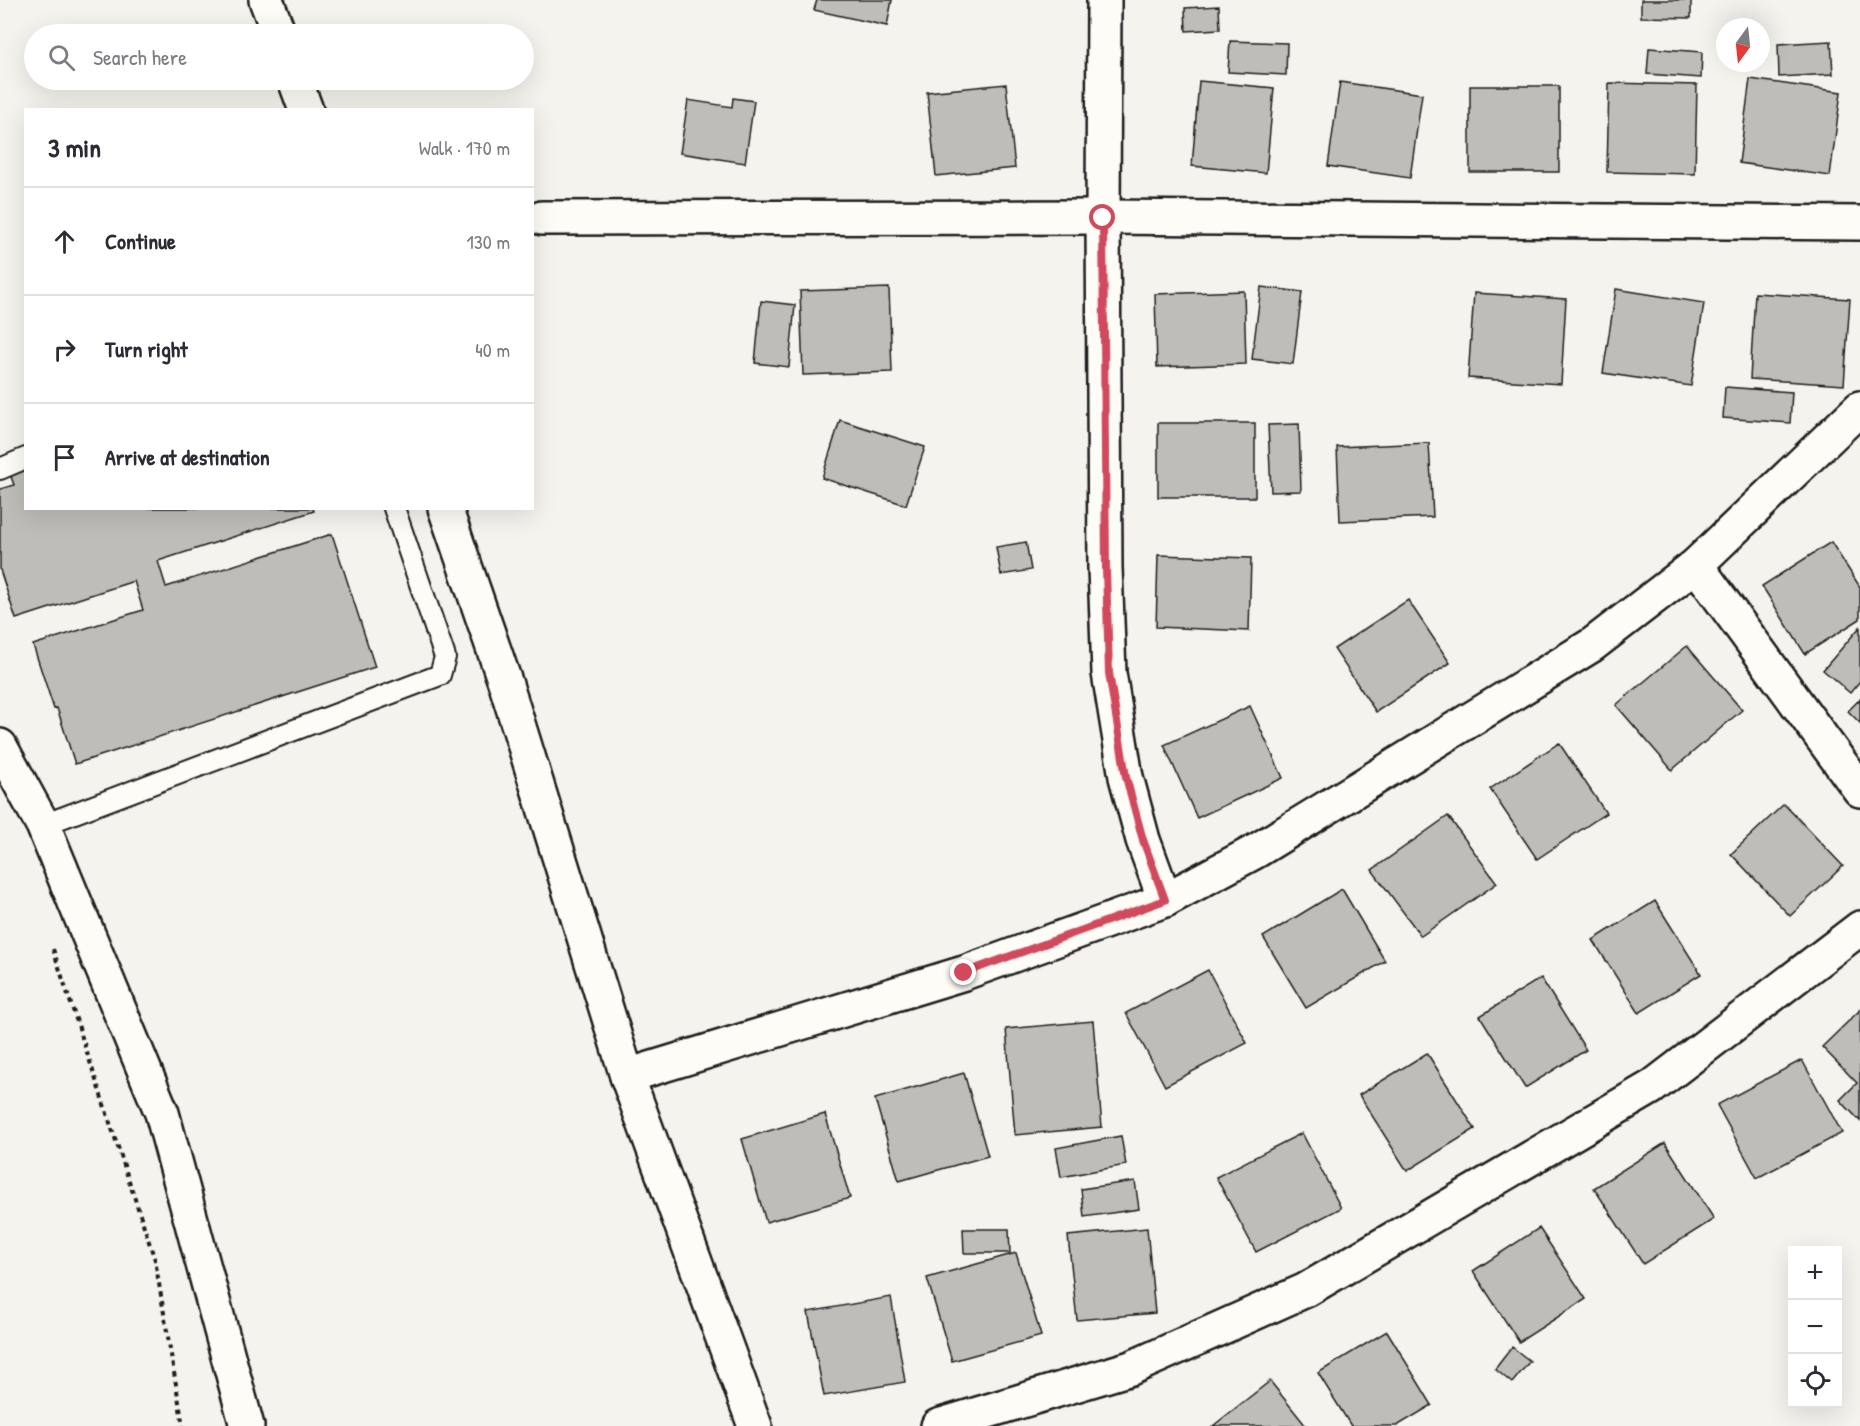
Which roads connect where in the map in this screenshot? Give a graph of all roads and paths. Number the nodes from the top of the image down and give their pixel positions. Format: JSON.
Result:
{"nodes":[{"id":1,"x":266,"y":0,"type":"edge"},
{"id":2,"x":1104,"y":0,"type":"edge"},
{"id":3,"x":275,"y":24,"type":"edge"},
{"id":4,"x":299,"y":90,"type":"edge"},
{"id":5,"x":305,"y":108,"type":"edge"},
{"id":6,"x":542,"y":218,"type":"dead end"},
{"id":7,"x":1103,"y":218,"type":"junction"},
{"id":8,"x":1860,"y":223,"type":"edge"},
{"id":9,"x":1860,"y":408,"type":"edge"},
{"id":10,"x":24,"y":459,"type":"edge"},
{"id":11,"x":0,"y":469,"type":"edge"},
{"id":12,"x":395,"y":510,"type":"edge"},
{"id":13,"x":446,"y":510,"type":"edge"},
{"id":14,"x":1696,"y":565,"type":"junction"},
{"id":15,"x":0,"y":746,"type":"edge"},
{"id":16,"x":1860,"y":790,"type":"edge"},
{"id":17,"x":43,"y":825,"type":"junction"},
{"id":18,"x":1165,"y":900,"type":"junction"},
{"id":19,"x":1860,"y":928,"type":"edge"},
{"id":20,"x":52,"y":945,"type":"dead end"},
{"id":21,"x":627,"y":1076,"type":"junction"},
{"id":22,"x":183,"y":1426,"type":"edge"},
{"id":23,"x":247,"y":1426,"type":"edge"},
{"id":24,"x":755,"y":1426,"type":"edge"},
{"id":25,"x":939,"y":1426,"type":"edge"}],
"edges":[{"from":1,"to":3,"type":"street"},
{"from":2,"to":7,"type":"street"},
{"from":4,"to":5,"type":"street"},
{"from":6,"to":7,"type":"street"},
{"from":7,"to":8,"type":"street"},
{"from":7,"to":18,"type":"street"},
{"from":9,"to":14,"type":"street"},
{"from":10,"to":11,"type":"lane"},
{"from":12,"to":17,"type":"lane"},
{"from":13,"to":21,"type":"street"},
{"from":14,"to":16,"type":"street"},
{"from":14,"to":18,"type":"street"},
{"from":15,"to":17,"type":"street"},
{"from":17,"to":23,"type":"street"},
{"from":18,"to":21,"type":"street"},
{"from":19,"to":25,"type":"street"},
{"from":20,"to":22,"type":"path"},
{"from":21,"to":24,"type":"street"}]}
